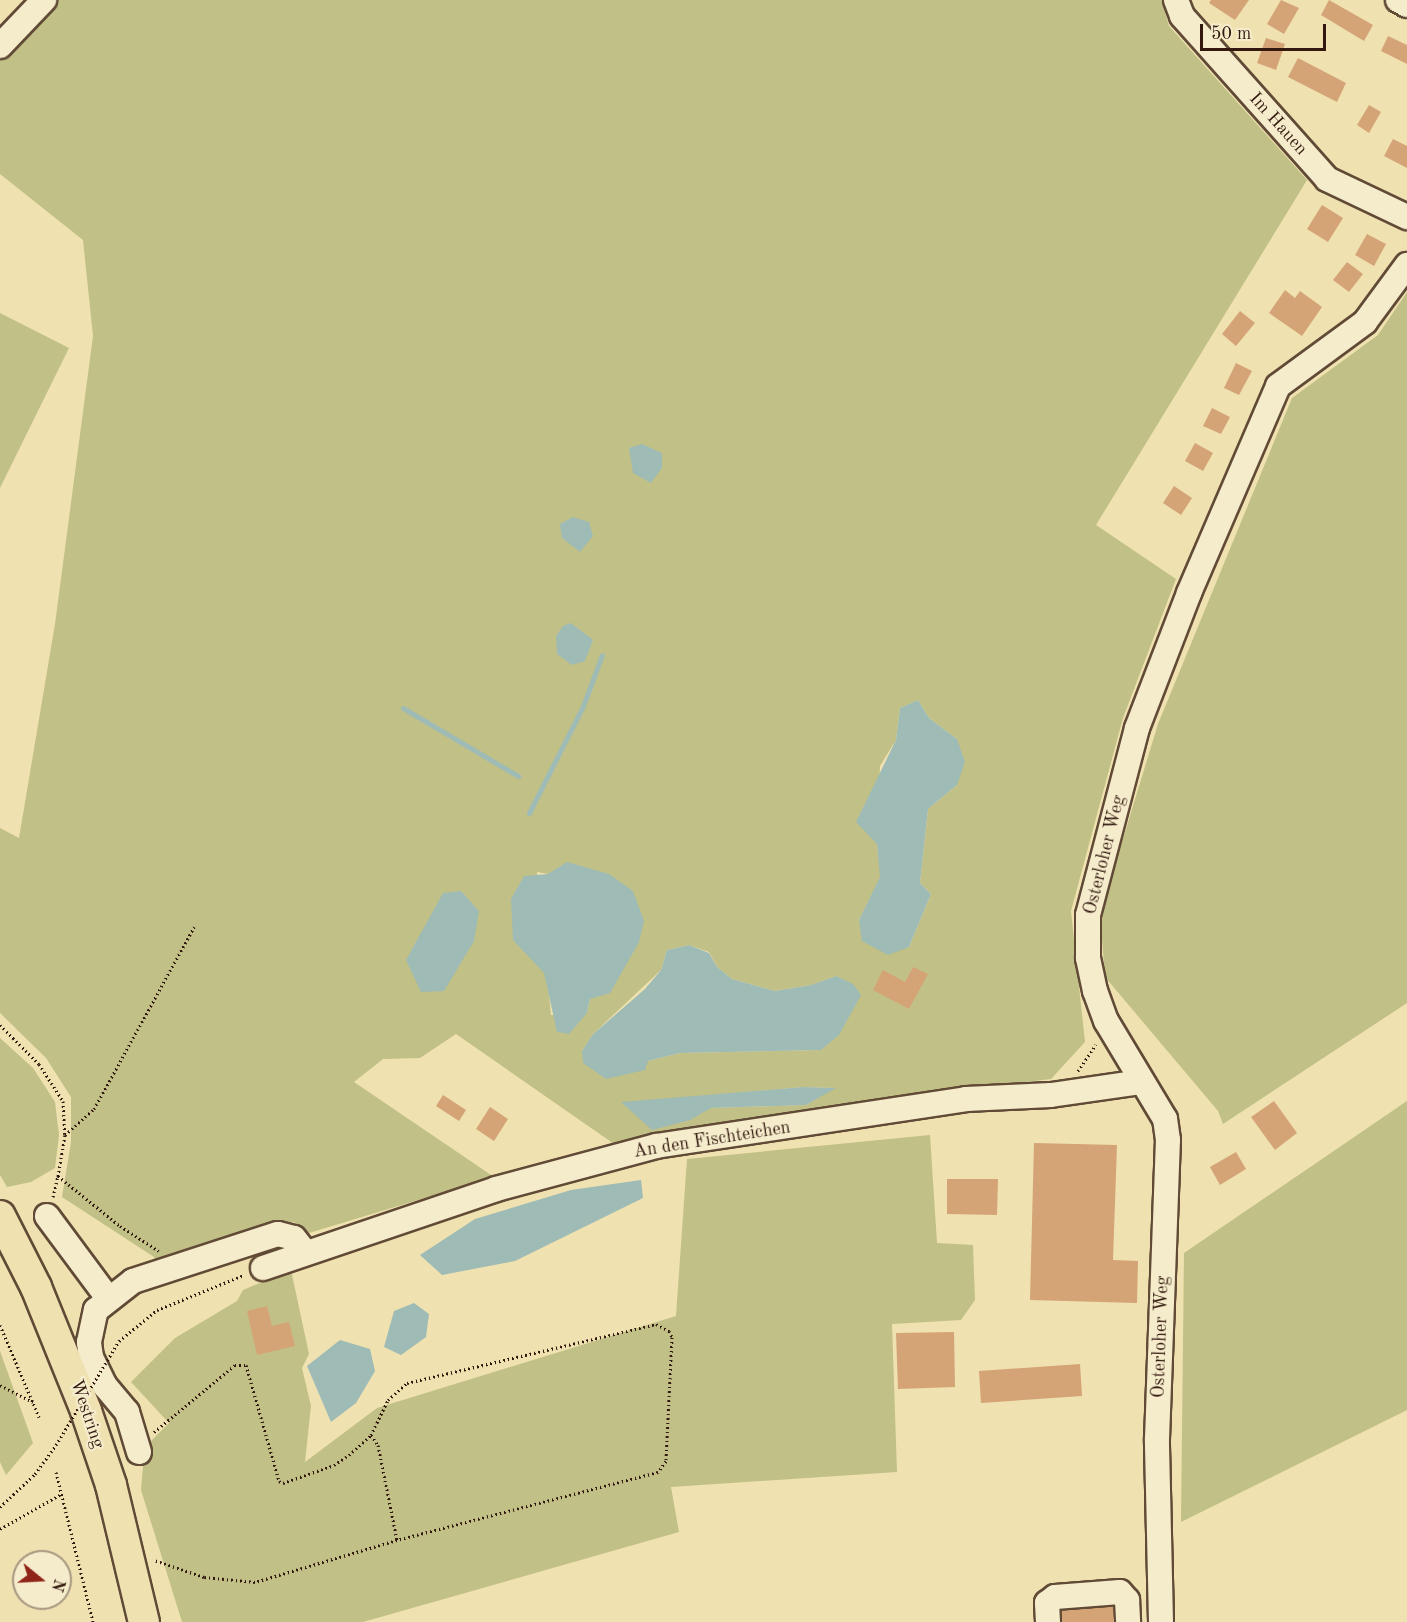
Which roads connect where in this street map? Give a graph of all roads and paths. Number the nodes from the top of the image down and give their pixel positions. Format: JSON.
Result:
{"nodes":[{"id":1,"x":44,"y":0,"type":"edge"},
{"id":2,"x":1176,"y":0,"type":"edge"},
{"id":3,"x":1398,"y":0,"type":"edge"},
{"id":4,"x":1407,"y":5,"type":"edge"},
{"id":5,"x":0,"y":46,"type":"edge"},
{"id":6,"x":1407,"y":217,"type":"edge"},
{"id":7,"x":1407,"y":265,"type":"edge"},
{"id":8,"x":194,"y":927,"type":"dead end"},
{"id":9,"x":1106,"y":1021,"type":"junction"},
{"id":10,"x":0,"y":1025,"type":"edge"},
{"id":11,"x":1140,"y":1082,"type":"junction"},
{"id":12,"x":1051,"y":1095,"type":"junction"},
{"id":13,"x":65,"y":1135,"type":"junction"},
{"id":14,"x":0,"y":1216,"type":"edge"},
{"id":15,"x":46,"y":1216,"type":"dead end"},
{"id":16,"x":304,"y":1251,"type":"junction"},
{"id":17,"x":187,"y":1265,"type":"junction"},
{"id":18,"x":263,"y":1268,"type":"joint"},
{"id":19,"x":108,"y":1298,"type":"junction"},
{"id":20,"x":0,"y":1325,"type":"edge"},
{"id":21,"x":0,"y":1385,"type":"edge"},
{"id":22,"x":33,"y":1402,"type":"junction"},
{"id":23,"x":39,"y":1417,"type":"dead end"},
{"id":24,"x":371,"y":1435,"type":"junction"},
{"id":25,"x":139,"y":1452,"type":"joint"},
{"id":26,"x":56,"y":1472,"type":"dead end"},
{"id":27,"x":61,"y":1494,"type":"junction"},
{"id":28,"x":0,"y":1507,"type":"edge"},
{"id":29,"x":0,"y":1528,"type":"edge"},
{"id":30,"x":397,"y":1540,"type":"junction"},
{"id":31,"x":151,"y":1550,"type":"dead end"},
{"id":32,"x":154,"y":1560,"type":"junction"},
{"id":33,"x":156,"y":1570,"type":"dead end"},
{"id":34,"x":93,"y":1622,"type":"edge"},
{"id":35,"x":144,"y":1622,"type":"edge"},
{"id":36,"x":1048,"y":1622,"type":"edge"},
{"id":37,"x":1128,"y":1622,"type":"edge"},
{"id":38,"x":1161,"y":1622,"type":"edge"}],
"edges":[{"from":1,"to":5,"type":"street"},
{"from":2,"to":6,"type":"street","name":"Im Hauen"},
{"from":3,"to":4,"type":"street"},
{"from":7,"to":9,"type":"street","name":"Osterloher Weg"},
{"from":8,"to":13,"type":"path"},
{"from":9,"to":11,"type":"street","name":"Osterloher Weg"},
{"from":9,"to":12,"type":"path"},
{"from":10,"to":13,"type":"path"},
{"from":11,"to":12,"type":"street","name":"An den Fischteichen"},
{"from":11,"to":38,"type":"street","name":"Osterloher Weg"},
{"from":12,"to":16,"type":"street","name":"An den Fischteichen"},
{"from":13,"to":17,"type":"path"},
{"from":14,"to":35,"type":"main road","name":"Westring"},
{"from":15,"to":19,"type":"street"},
{"from":16,"to":17,"type":"street"},
{"from":16,"to":18,"type":"street","name":"An den Fischteichen"},
{"from":17,"to":19,"type":"street"},
{"from":18,"to":28,"type":"path","bridge":true},
{"from":19,"to":25,"type":"street"},
{"from":20,"to":22,"type":"path"},
{"from":21,"to":22,"type":"path"},
{"from":22,"to":23,"type":"path"},
{"from":24,"to":25,"type":"path"},
{"from":24,"to":30,"type":"path"},
{"from":24,"to":30,"type":"path"},
{"from":26,"to":27,"type":"path"},
{"from":27,"to":29,"type":"path"},
{"from":27,"to":34,"type":"path"},
{"from":30,"to":32,"type":"path"},
{"from":31,"to":32,"type":"path"},
{"from":32,"to":33,"type":"path"},
{"from":36,"to":37,"type":"street"}]}
